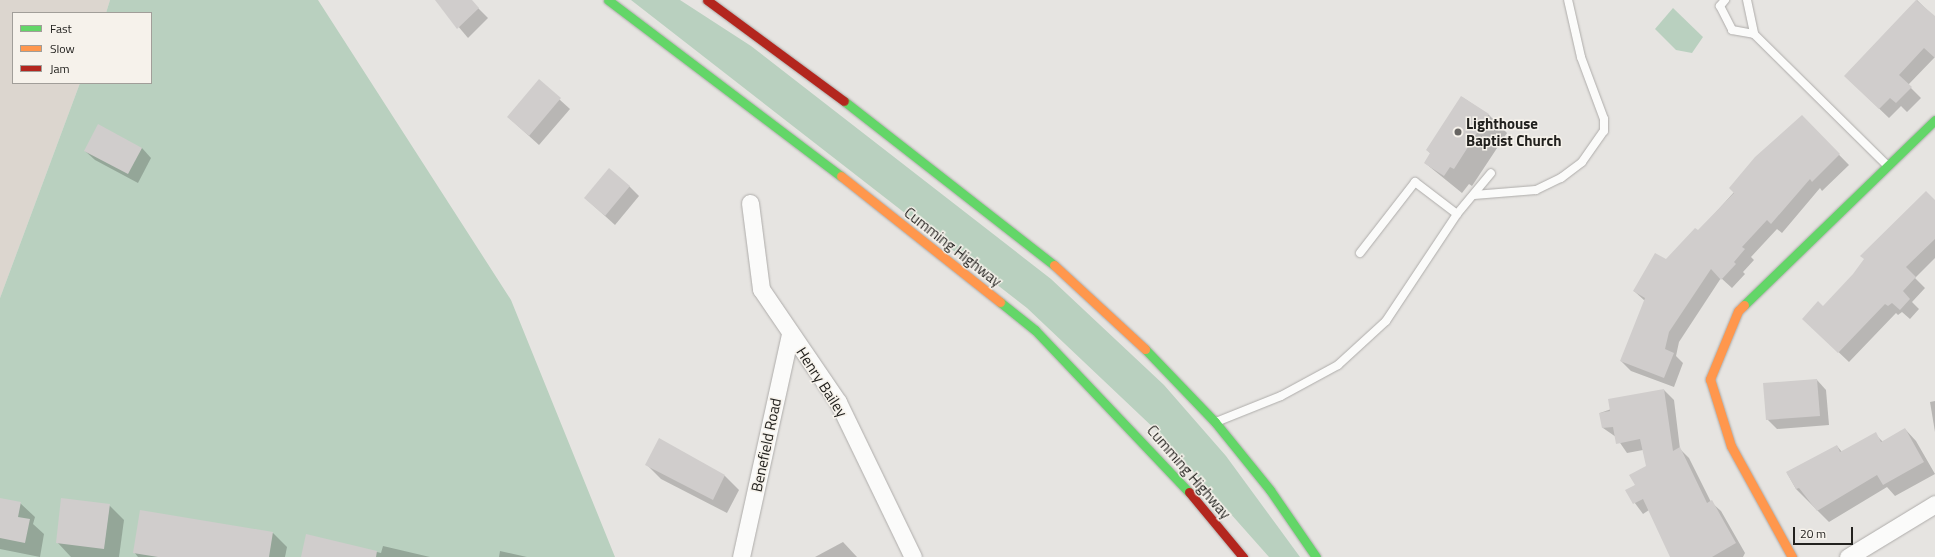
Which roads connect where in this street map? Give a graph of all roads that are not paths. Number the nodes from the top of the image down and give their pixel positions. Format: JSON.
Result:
{"nodes":[{"id":1,"x":608,"y":0,"type":"edge"},
{"id":2,"x":706,"y":0,"type":"edge"},
{"id":3,"x":1568,"y":0,"type":"edge"},
{"id":4,"x":1725,"y":0,"type":"edge"},
{"id":5,"x":1747,"y":0,"type":"edge"},
{"id":6,"x":1754,"y":34,"type":"junction"},
{"id":7,"x":1935,"y":120,"type":"edge"},
{"id":8,"x":1888,"y":166,"type":"junction"},
{"id":9,"x":1491,"y":173,"type":"dead end"},
{"id":10,"x":1474,"y":195,"type":"junction"},
{"id":11,"x":750,"y":203,"type":"dead end"},
{"id":12,"x":1457,"y":214,"type":"junction"},
{"id":13,"x":1360,"y":253,"type":"dead end"},
{"id":14,"x":790,"y":334,"type":"junction"},
{"id":15,"x":1215,"y":422,"type":"junction"},
{"id":16,"x":1935,"y":504,"type":"edge"},
{"id":17,"x":741,"y":557,"type":"edge"},
{"id":18,"x":913,"y":557,"type":"edge"},
{"id":19,"x":1243,"y":557,"type":"edge"},
{"id":20,"x":1316,"y":557,"type":"edge"},
{"id":21,"x":1792,"y":557,"type":"edge"},
{"id":22,"x":1848,"y":557,"type":"edge"}],
"edges":[{"from":1,"to":19,"type":"main road","name":"Cumming Highway"},
{"from":2,"to":15,"type":"main road"},
{"from":3,"to":10,"type":"lane"},
{"from":4,"to":6,"type":"lane"},
{"from":5,"to":6,"type":"lane"},
{"from":6,"to":8,"type":"lane"},
{"from":7,"to":8,"type":"main road"},
{"from":8,"to":21,"type":"main road"},
{"from":9,"to":10,"type":"lane"},
{"from":10,"to":12,"type":"lane"},
{"from":11,"to":14,"type":"street","name":"Henry Bailey"},
{"from":12,"to":13,"type":"lane"},
{"from":12,"to":15,"type":"lane"},
{"from":14,"to":17,"type":"street","name":"Benefield Road"},
{"from":14,"to":18,"type":"street","name":"Henry Bailey"},
{"from":15,"to":20,"type":"main road"},
{"from":16,"to":22,"type":"street"}]}
